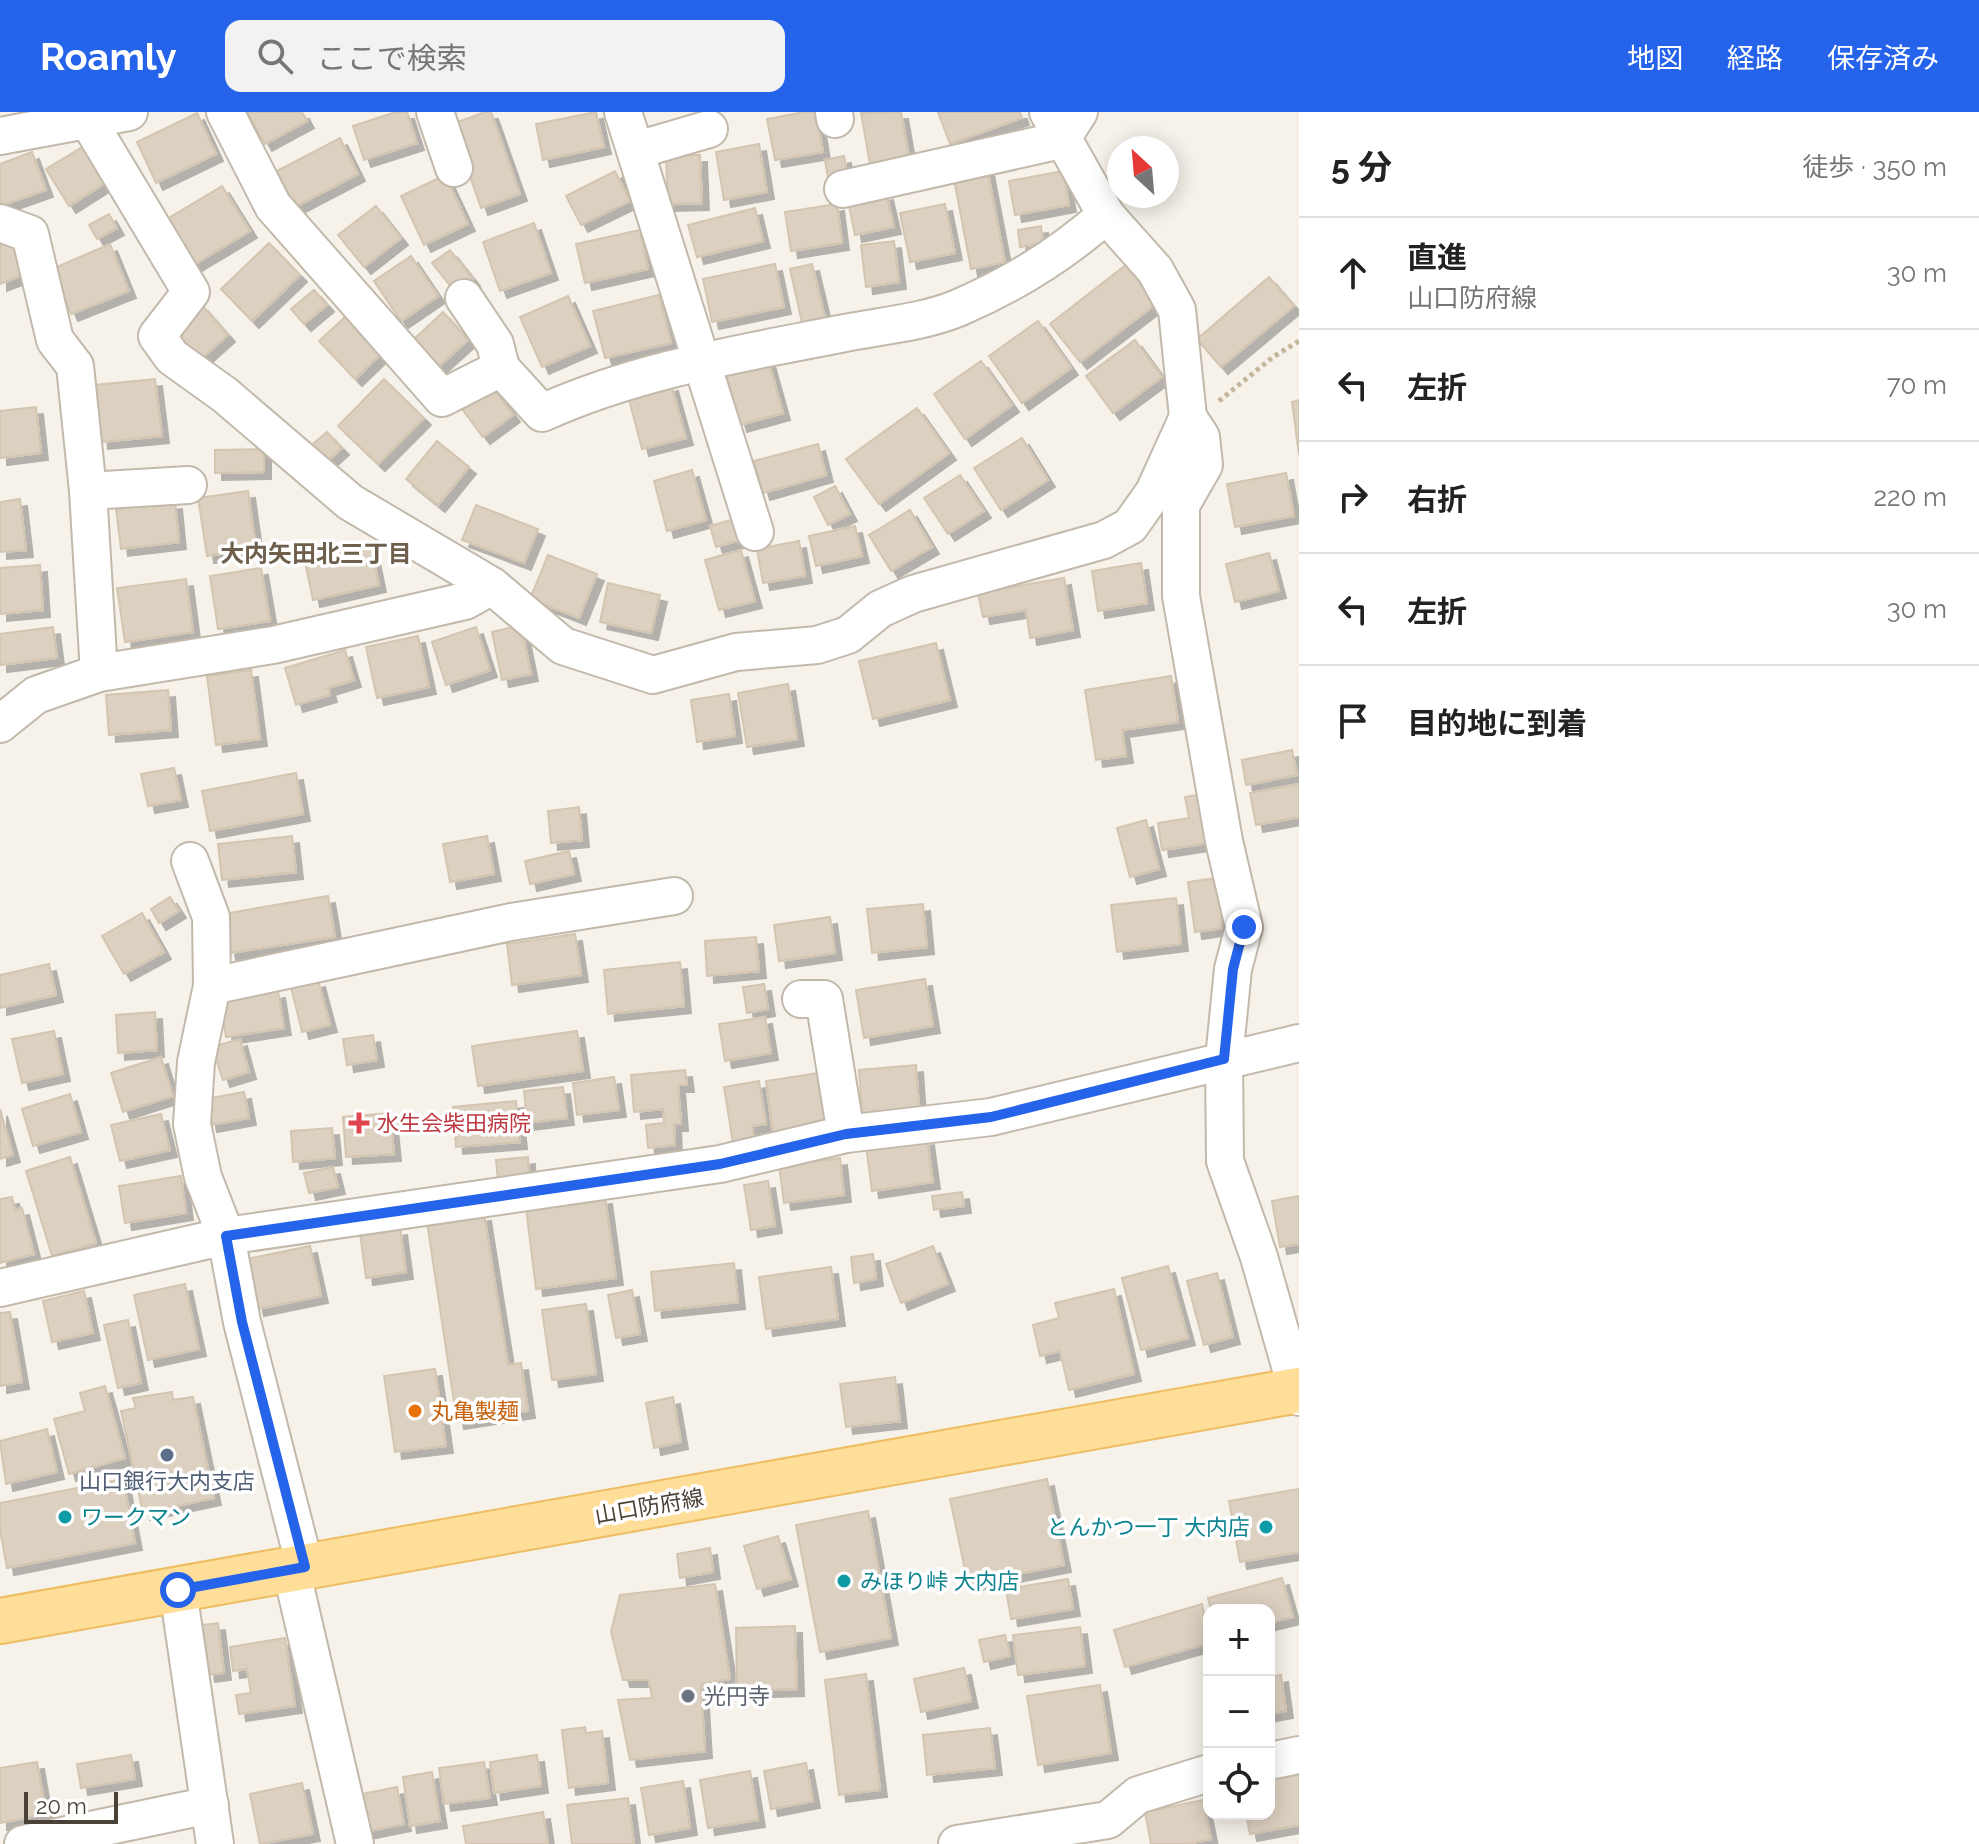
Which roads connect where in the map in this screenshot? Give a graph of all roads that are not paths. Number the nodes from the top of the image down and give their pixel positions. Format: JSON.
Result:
{"nodes":[{"id":1,"x":129,"y":112,"type":"edge"},
{"id":2,"x":225,"y":112,"type":"edge"},
{"id":3,"x":435,"y":112,"type":"edge"},
{"id":4,"x":623,"y":112,"type":"edge"},
{"id":5,"x":1063,"y":121,"type":"edge"},
{"id":6,"x":89,"y":122,"type":"junction"},
{"id":7,"x":709,"y":129,"type":"dead end"},
{"id":8,"x":0,"y":136,"type":"edge"},
{"id":9,"x":637,"y":150,"type":"junction"},
{"id":10,"x":454,"y":168,"type":"dead end"},
{"id":11,"x":843,"y":189,"type":"dead end"},
{"id":12,"x":1106,"y":215,"type":"junction"},
{"id":13,"x":0,"y":223,"type":"edge"},
{"id":14,"x":464,"y":298,"type":"dead end"},
{"id":15,"x":700,"y":361,"type":"junction"},
{"id":16,"x":501,"y":368,"type":"junction"},
{"id":17,"x":1188,"y":417,"type":"junction"},
{"id":18,"x":188,"y":485,"type":"dead end"},
{"id":19,"x":88,"y":491,"type":"junction"},
{"id":20,"x":755,"y":532,"type":"dead end"},
{"id":21,"x":492,"y":586,"type":"junction"},
{"id":22,"x":99,"y":673,"type":"junction"},
{"id":23,"x":0,"y":724,"type":"edge"},
{"id":24,"x":190,"y":861,"type":"dead end"},
{"id":25,"x":674,"y":896,"type":"dead end"},
{"id":26,"x":212,"y":986,"type":"junction"},
{"id":27,"x":801,"y":999,"type":"dead end"},
{"id":28,"x":1299,"y":1043,"type":"edge"},
{"id":29,"x":1224,"y":1059,"type":"junction"},
{"id":30,"x":846,"y":1134,"type":"junction"},
{"id":31,"x":226,"y":1236,"type":"junction"},
{"id":32,"x":0,"y":1288,"type":"edge"},
{"id":33,"x":1298,"y":1393,"type":"edge"},
{"id":34,"x":298,"y":1568,"type":"junction"},
{"id":35,"x":178,"y":1590,"type":"junction"},
{"id":36,"x":0,"y":1621,"type":"edge"},
{"id":37,"x":1299,"y":1755,"type":"edge"},
{"id":38,"x":1275,"y":1760,"type":"edge"},
{"id":39,"x":1203,"y":1775,"type":"edge"},
{"id":40,"x":210,"y":1805,"type":"junction"},
{"id":41,"x":23,"y":1844,"type":"edge"},
{"id":42,"x":215,"y":1844,"type":"edge"},
{"id":43,"x":355,"y":1844,"type":"edge"},
{"id":44,"x":957,"y":1844,"type":"edge"}],
"edges":[{"from":1,"to":6,"type":"street"},
{"from":2,"to":16,"type":"street"},
{"from":3,"to":10,"type":"street"},
{"from":4,"to":9,"type":"street"},
{"from":5,"to":11,"type":"street"},
{"from":5,"to":12,"type":"street"},
{"from":6,"to":8,"type":"street"},
{"from":6,"to":21,"type":"street"},
{"from":7,"to":9,"type":"street"},
{"from":9,"to":15,"type":"street"},
{"from":12,"to":15,"type":"street"},
{"from":12,"to":17,"type":"street"},
{"from":13,"to":19,"type":"street"},
{"from":14,"to":16,"type":"street"},
{"from":15,"to":16,"type":"street"},
{"from":15,"to":20,"type":"street"},
{"from":17,"to":21,"type":"street"},
{"from":17,"to":29,"type":"street"},
{"from":18,"to":19,"type":"street"},
{"from":19,"to":22,"type":"street"},
{"from":21,"to":22,"type":"street"},
{"from":22,"to":23,"type":"street"},
{"from":24,"to":26,"type":"street"},
{"from":25,"to":26,"type":"street"},
{"from":26,"to":31,"type":"street"},
{"from":27,"to":30,"type":"street"},
{"from":28,"to":29,"type":"street"},
{"from":29,"to":30,"type":"street"},
{"from":29,"to":33,"type":"street"},
{"from":30,"to":31,"type":"street"},
{"from":31,"to":32,"type":"street"},
{"from":31,"to":34,"type":"street"},
{"from":33,"to":34,"type":"main road","name":"山口防府線"},
{"from":34,"to":35,"type":"main road","name":"山口防府線"},
{"from":34,"to":43,"type":"street"},
{"from":35,"to":36,"type":"main road","name":"山口防府線"},
{"from":35,"to":40,"type":"street"},
{"from":37,"to":38,"type":"street"},
{"from":39,"to":44,"type":"street"},
{"from":40,"to":41,"type":"street"},
{"from":40,"to":42,"type":"street"}]}
